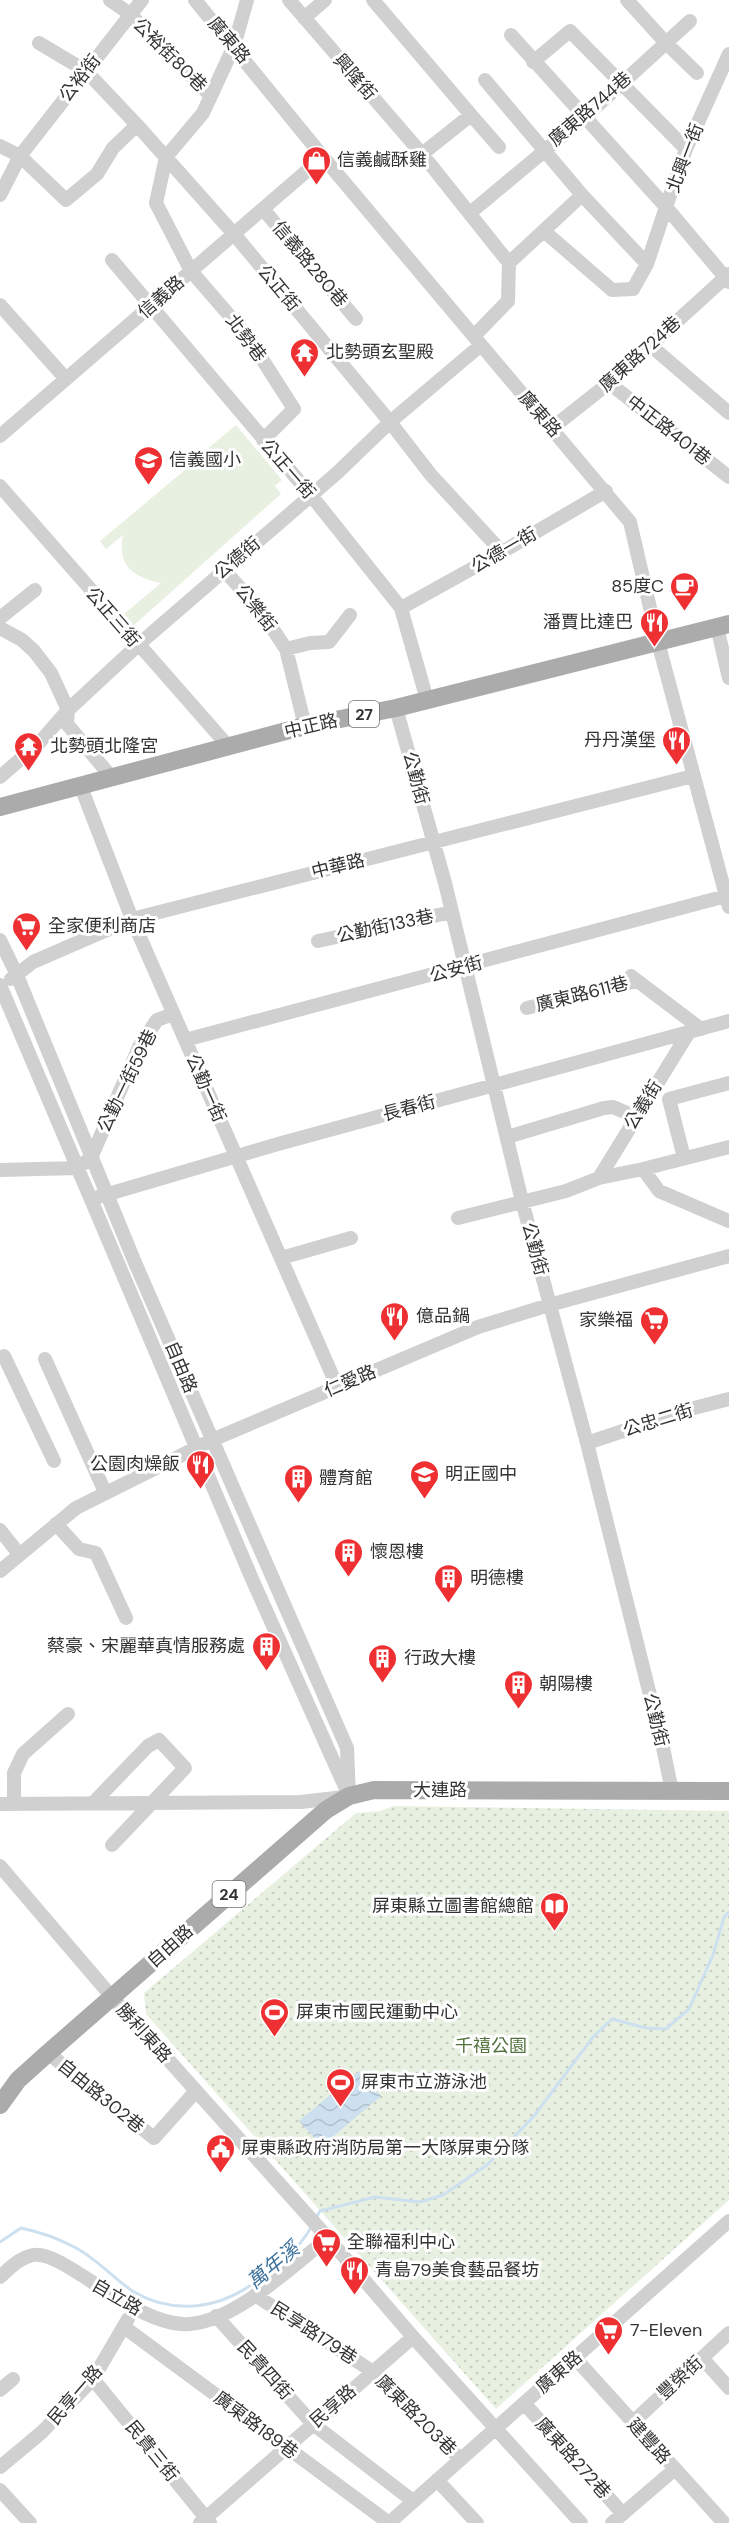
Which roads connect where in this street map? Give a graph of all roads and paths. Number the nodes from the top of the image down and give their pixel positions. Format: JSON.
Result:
{"nodes":[{"id":1,"x":110,"y":0,"type":"edge"},
{"id":2,"x":142,"y":0,"type":"edge"},
{"id":3,"x":195,"y":0,"type":"edge"},
{"id":4,"x":247,"y":0,"type":"edge"},
{"id":5,"x":289,"y":0,"type":"edge"},
{"id":6,"x":325,"y":0,"type":"edge"},
{"id":7,"x":373,"y":0,"type":"edge"},
{"id":8,"x":627,"y":0,"type":"edge"},
{"id":9,"x":130,"y":14,"type":"junction"},
{"id":10,"x":304,"y":18,"type":"junction"},
{"id":11,"x":690,"y":21,"type":"dead end"},
{"id":12,"x":511,"y":35,"type":"dead end"},
{"id":13,"x":39,"y":43,"type":"dead end"},
{"id":14,"x":666,"y":43,"type":"junction"},
{"id":15,"x":234,"y":46,"type":"junction"},
{"id":16,"x":729,"y":54,"type":"edge"},
{"id":17,"x":533,"y":62,"type":"junction"},
{"id":18,"x":86,"y":71,"type":"junction"},
{"id":19,"x":697,"y":73,"type":"dead end"},
{"id":20,"x":485,"y":80,"type":"dead end"},
{"id":21,"x":620,"y":83,"type":"junction"},
{"id":22,"x":210,"y":95,"type":"junction"},
{"id":23,"x":471,"y":115,"type":"junction"},
{"id":24,"x":585,"y":117,"type":"junction"},
{"id":25,"x":137,"y":125,"type":"junction"},
{"id":26,"x":0,"y":146,"type":"edge"},
{"id":27,"x":499,"y":147,"type":"dead end"},
{"id":28,"x":686,"y":148,"type":"junction"},
{"id":29,"x":543,"y":150,"type":"junction"},
{"id":30,"x":422,"y":154,"type":"junction"},
{"id":31,"x":20,"y":156,"type":"junction"},
{"id":32,"x":166,"y":157,"type":"junction"},
{"id":33,"x":322,"y":157,"type":"junction"},
{"id":34,"x":0,"y":195,"type":"edge"},
{"id":35,"x":582,"y":195,"type":"junction"},
{"id":36,"x":666,"y":207,"type":"junction"},
{"id":37,"x":263,"y":209,"type":"junction"},
{"id":38,"x":471,"y":213,"type":"junction"},
{"id":39,"x":545,"y":232,"type":"junction"},
{"id":40,"x":234,"y":234,"type":"junction"},
{"id":41,"x":112,"y":260,"type":"dead end"},
{"id":42,"x":509,"y":263,"type":"junction"},
{"id":43,"x":647,"y":264,"type":"junction"},
{"id":44,"x":191,"y":271,"type":"junction"},
{"id":45,"x":728,"y":278,"type":"edge"},
{"id":46,"x":0,"y":305,"type":"edge"},
{"id":47,"x":150,"y":307,"type":"junction"},
{"id":48,"x":356,"y":319,"type":"dead end"},
{"id":49,"x":477,"y":341,"type":"junction"},
{"id":50,"x":650,"y":345,"type":"junction"},
{"id":51,"x":66,"y":379,"type":"junction"},
{"id":52,"x":609,"y":383,"type":"junction"},
{"id":53,"x":729,"y":413,"type":"edge"},
{"id":54,"x":390,"y":422,"type":"junction"},
{"id":55,"x":552,"y":428,"type":"junction"},
{"id":56,"x":0,"y":436,"type":"edge"},
{"id":57,"x":263,"y":440,"type":"junction"},
{"id":58,"x":729,"y":477,"type":"edge"},
{"id":59,"x":0,"y":486,"type":"edge"},
{"id":60,"x":606,"y":491,"type":"junction"},
{"id":61,"x":310,"y":494,"type":"junction"},
{"id":62,"x":502,"y":552,"type":"junction"},
{"id":63,"x":224,"y":569,"type":"junction"},
{"id":64,"x":35,"y":590,"type":"dead end"},
{"id":65,"x":400,"y":608,"type":"junction"},
{"id":66,"x":350,"y":615,"type":"dead end"},
{"id":67,"x":0,"y":618,"type":"edge"},
{"id":68,"x":723,"y":626,"type":"edge"},
{"id":69,"x":0,"y":628,"type":"edge"},
{"id":70,"x":658,"y":642,"type":"junction"},
{"id":71,"x":138,"y":645,"type":"junction"},
{"id":72,"x":286,"y":649,"type":"junction"},
{"id":73,"x":729,"y":678,"type":"edge"},
{"id":74,"x":427,"y":700,"type":"junction"},
{"id":75,"x":396,"y":708,"type":"junction"},
{"id":76,"x":68,"y":710,"type":"junction"},
{"id":77,"x":305,"y":726,"type":"junction"},
{"id":78,"x":228,"y":746,"type":"junction"},
{"id":79,"x":693,"y":776,"type":"junction"},
{"id":80,"x":0,"y":777,"type":"edge"},
{"id":81,"x":112,"y":779,"type":"junction"},
{"id":82,"x":81,"y":787,"type":"junction"},
{"id":83,"x":0,"y":807,"type":"edge"},
{"id":84,"x":434,"y":843,"type":"junction"},
{"id":85,"x":728,"y":902,"type":"edge"},
{"id":86,"x":452,"y":912,"type":"junction"},
{"id":87,"x":132,"y":919,"type":"junction"},
{"id":88,"x":0,"y":940,"type":"edge"},
{"id":89,"x":318,"y":941,"type":"dead end"},
{"id":90,"x":466,"y":966,"type":"junction"},
{"id":91,"x":16,"y":973,"type":"junction"},
{"id":92,"x":1,"y":988,"type":"edge"},
{"id":93,"x":527,"y":1008,"type":"dead end"},
{"id":94,"x":173,"y":1014,"type":"junction"},
{"id":95,"x":729,"y":1021,"type":"edge"},
{"id":96,"x":695,"y":1031,"type":"junction"},
{"id":97,"x":185,"y":1040,"type":"junction"},
{"id":98,"x":729,"y":1083,"type":"edge"},
{"id":99,"x":495,"y":1085,"type":"junction"},
{"id":100,"x":636,"y":1117,"type":"junction"},
{"id":101,"x":507,"y":1137,"type":"junction"},
{"id":102,"x":729,"y":1147,"type":"edge"},
{"id":103,"x":236,"y":1156,"type":"junction"},
{"id":104,"x":91,"y":1158,"type":"junction"},
{"id":105,"x":684,"y":1158,"type":"junction"},
{"id":106,"x":77,"y":1168,"type":"junction"},
{"id":107,"x":643,"y":1169,"type":"junction"},
{"id":108,"x":0,"y":1170,"type":"edge"},
{"id":109,"x":599,"y":1178,"type":"junction"},
{"id":110,"x":106,"y":1194,"type":"junction"},
{"id":111,"x":91,"y":1201,"type":"junction"},
{"id":112,"x":522,"y":1202,"type":"junction"},
{"id":113,"x":458,"y":1218,"type":"dead end"},
{"id":114,"x":729,"y":1221,"type":"edge"},
{"id":115,"x":351,"y":1238,"type":"dead end"},
{"id":116,"x":729,"y":1256,"type":"edge"},
{"id":117,"x":280,"y":1258,"type":"junction"},
{"id":118,"x":549,"y":1305,"type":"junction"},
{"id":119,"x":4,"y":1356,"type":"dead end"},
{"id":120,"x":45,"y":1359,"type":"dead end"},
{"id":121,"x":337,"y":1386,"type":"junction"},
{"id":122,"x":729,"y":1399,"type":"edge"},
{"id":123,"x":212,"y":1440,"type":"junction"},
{"id":124,"x":587,"y":1443,"type":"junction"},
{"id":125,"x":197,"y":1447,"type":"junction"},
{"id":126,"x":54,"y":1461,"type":"dead end"},
{"id":127,"x":105,"y":1492,"type":"junction"},
{"id":128,"x":56,"y":1524,"type":"junction"},
{"id":129,"x":0,"y":1530,"type":"edge"},
{"id":130,"x":19,"y":1554,"type":"junction"},
{"id":131,"x":0,"y":1571,"type":"edge"},
{"id":132,"x":126,"y":1618,"type":"dead end"},
{"id":133,"x":68,"y":1714,"type":"dead end"},
{"id":134,"x":672,"y":1791,"type":"junction"},
{"id":135,"x":729,"y":1791,"type":"edge"},
{"id":136,"x":349,"y":1796,"type":"junction"},
{"id":137,"x":152,"y":1801,"type":"junction"},
{"id":138,"x":94,"y":1802,"type":"junction"},
{"id":139,"x":7,"y":1804,"type":"edge"},
{"id":140,"x":112,"y":1845,"type":"dead end"},
{"id":141,"x":0,"y":1866,"type":"edge"},
{"id":142,"x":112,"y":1997,"type":"junction"},
{"id":143,"x":48,"y":2053,"type":"junction"},
{"id":144,"x":195,"y":2091,"type":"junction"},
{"id":145,"x":0,"y":2105,"type":"edge"},
{"id":146,"x":729,"y":2222,"type":"edge"},
{"id":147,"x":328,"y":2238,"type":"junction"},
{"id":148,"x":0,"y":2277,"type":"edge"},
{"id":149,"x":255,"y":2295,"type":"junction"},
{"id":150,"x":133,"y":2309,"type":"junction"},
{"id":151,"x":216,"y":2316,"type":"junction"},
{"id":152,"x":124,"y":2327,"type":"junction"},
{"id":153,"x":729,"y":2333,"type":"edge"},
{"id":154,"x":413,"y":2337,"type":"junction"},
{"id":155,"x":575,"y":2358,"type":"junction"},
{"id":156,"x":702,"y":2358,"type":"junction"},
{"id":157,"x":372,"y":2371,"type":"junction"},
{"id":158,"x":13,"y":2379,"type":"dead end"},
{"id":159,"x":93,"y":2379,"type":"junction"},
{"id":160,"x":729,"y":2388,"type":"edge"},
{"id":161,"x":0,"y":2390,"type":"edge"},
{"id":162,"x":524,"y":2403,"type":"junction"},
{"id":163,"x":632,"y":2422,"type":"junction"},
{"id":164,"x":313,"y":2424,"type":"junction"},
{"id":165,"x":496,"y":2428,"type":"junction"},
{"id":166,"x":285,"y":2447,"type":"junction"},
{"id":167,"x":460,"y":2459,"type":"junction"},
{"id":168,"x":0,"y":2467,"type":"edge"},
{"id":169,"x":675,"y":2469,"type":"junction"},
{"id":170,"x":437,"y":2480,"type":"junction"},
{"id":171,"x":0,"y":2490,"type":"edge"},
{"id":172,"x":413,"y":2501,"type":"junction"},
{"id":173,"x":618,"y":2518,"type":"edge"},
{"id":174,"x":205,"y":2521,"type":"edge"},
{"id":175,"x":30,"y":2523,"type":"edge"},
{"id":176,"x":389,"y":2523,"type":"edge"},
{"id":177,"x":477,"y":2523,"type":"edge"},
{"id":178,"x":581,"y":2523,"type":"edge"},
{"id":179,"x":724,"y":2523,"type":"edge"}],
"edges":[{"from":1,"to":9,"type":"street","name":"公裕街80巷"},
{"from":2,"to":9,"type":"street","name":"公裕街"},
{"from":3,"to":15,"type":"street","name":"廣東路"},
{"from":4,"to":15,"type":"street"},
{"from":5,"to":10,"type":"street","name":"興隆街"},
{"from":6,"to":10,"type":"street"},
{"from":7,"to":23,"type":"street"},
{"from":8,"to":14,"type":"street"},
{"from":9,"to":18,"type":"street","name":"公裕街"},
{"from":9,"to":22,"type":"street","name":"公裕街80巷"},
{"from":10,"to":30,"type":"street","name":"興隆街"},
{"from":11,"to":14,"type":"street","name":"廣東路744巷"},
{"from":12,"to":17,"type":"street"},
{"from":13,"to":18,"type":"street","name":"公正街"},
{"from":14,"to":19,"type":"street"},
{"from":14,"to":21,"type":"street","name":"廣東路744巷"},
{"from":15,"to":22,"type":"street"},
{"from":15,"to":33,"type":"street","name":"廣東路"},
{"from":16,"to":28,"type":"street","name":"北興一街"},
{"from":17,"to":21,"type":"street"},
{"from":17,"to":24,"type":"street"},
{"from":18,"to":25,"type":"street","name":"公正街"},
{"from":18,"to":31,"type":"street","name":"公裕街"},
{"from":20,"to":29,"type":"street"},
{"from":21,"to":24,"type":"street","name":"廣東路744巷"},
{"from":21,"to":28,"type":"street"},
{"from":22,"to":32,"type":"street"},
{"from":23,"to":27,"type":"street"},
{"from":23,"to":30,"type":"street"},
{"from":24,"to":29,"type":"street","name":"廣東路744巷"},
{"from":24,"to":36,"type":"street"},
{"from":25,"to":31,"type":"street"},
{"from":25,"to":32,"type":"street","name":"公正街"},
{"from":26,"to":31,"type":"street"},
{"from":28,"to":36,"type":"street","name":"北興一街"},
{"from":29,"to":35,"type":"street"},
{"from":29,"to":38,"type":"street","name":"廣東路744巷"},
{"from":30,"to":38,"type":"street"},
{"from":31,"to":34,"type":"street","name":"公裕街"},
{"from":32,"to":40,"type":"street","name":"公正街"},
{"from":32,"to":44,"type":"street","name":"北勢巷"},
{"from":33,"to":37,"type":"street","name":"信義路"},
{"from":33,"to":49,"type":"street","name":"廣東路"},
{"from":35,"to":39,"type":"street"},
{"from":35,"to":43,"type":"street"},
{"from":36,"to":43,"type":"street"},
{"from":36,"to":45,"type":"street","name":"北興一街"},
{"from":37,"to":40,"type":"street","name":"信義路"},
{"from":37,"to":48,"type":"street","name":"信義路280巷"},
{"from":38,"to":42,"type":"street"},
{"from":39,"to":42,"type":"street"},
{"from":39,"to":43,"type":"street"},
{"from":40,"to":44,"type":"street","name":"信義路"},
{"from":40,"to":54,"type":"street","name":"公正街"},
{"from":41,"to":47,"type":"street","name":"公正一街"},
{"from":42,"to":49,"type":"street"},
{"from":44,"to":47,"type":"street","name":"信義路"},
{"from":44,"to":57,"type":"street","name":"北勢巷"},
{"from":45,"to":50,"type":"street","name":"廣東路724巷"},
{"from":46,"to":51,"type":"street"},
{"from":47,"to":51,"type":"street","name":"信義路"},
{"from":47,"to":57,"type":"street","name":"公正一街"},
{"from":49,"to":54,"type":"street","name":"公德街"},
{"from":49,"to":55,"type":"street","name":"廣東路"},
{"from":50,"to":52,"type":"street","name":"廣東路724巷"},
{"from":50,"to":53,"type":"street"},
{"from":51,"to":56,"type":"street","name":"信義路"},
{"from":52,"to":55,"type":"street","name":"廣東路724巷"},
{"from":52,"to":58,"type":"street","name":"中正路401巷"},
{"from":54,"to":61,"type":"street","name":"公德街"},
{"from":54,"to":62,"type":"street","name":"公正街"},
{"from":55,"to":60,"type":"street","name":"廣東路"},
{"from":57,"to":61,"type":"street","name":"公正一街"},
{"from":59,"to":71,"type":"street","name":"公正三街"},
{"from":60,"to":62,"type":"street","name":"公德一街"},
{"from":60,"to":70,"type":"street","name":"廣東路"},
{"from":61,"to":63,"type":"street","name":"公德街"},
{"from":61,"to":65,"type":"street","name":"公正一街"},
{"from":62,"to":65,"type":"street","name":"公德一街"},
{"from":63,"to":71,"type":"street","name":"公德街"},
{"from":63,"to":72,"type":"street","name":"公樂街"},
{"from":64,"to":67,"type":"street"},
{"from":65,"to":74,"type":"street","name":"公正一街"},
{"from":66,"to":72,"type":"street","name":"公樂街"},
{"from":68,"to":70,"type":"main road","name":"中正路","number":"27"},
{"from":68,"to":73,"type":"street"},
{"from":69,"to":76,"type":"street"},
{"from":70,"to":74,"type":"main road","name":"中正路","number":"27"},
{"from":70,"to":79,"type":"street","name":"廣東路"},
{"from":71,"to":76,"type":"street","name":"公德街"},
{"from":71,"to":78,"type":"street","name":"公正三街"},
{"from":72,"to":77,"type":"street","name":"公樂街"},
{"from":74,"to":75,"type":"main road","name":"中正路","number":"27"},
{"from":75,"to":77,"type":"main road","name":"中正路","number":"27"},
{"from":75,"to":84,"type":"street","name":"公勤街"},
{"from":76,"to":80,"type":"street","name":"公德街"},
{"from":76,"to":81,"type":"street"},
{"from":77,"to":78,"type":"main road","name":"中正路","number":"27"},
{"from":78,"to":81,"type":"main road","name":"中正路","number":"27"},
{"from":79,"to":84,"type":"street","name":"中華路"},
{"from":79,"to":85,"type":"street","name":"廣東路"},
{"from":81,"to":82,"type":"main road","name":"中正路","number":"27"},
{"from":82,"to":83,"type":"main road","name":"中正路","number":"27"},
{"from":82,"to":87,"type":"street","name":"公勤一街"},
{"from":84,"to":86,"type":"street","name":"公勤街"},
{"from":84,"to":87,"type":"street","name":"中華路"},
{"from":85,"to":90,"type":"street","name":"公安街"},
{"from":86,"to":89,"type":"street","name":"公勤街133巷"},
{"from":86,"to":90,"type":"street","name":"公勤街"},
{"from":87,"to":91,"type":"street","name":"中華路"},
{"from":87,"to":94,"type":"street","name":"公勤一街"},
{"from":88,"to":91,"type":"street","name":"自由路"},
{"from":90,"to":97,"type":"street","name":"公安街"},
{"from":90,"to":99,"type":"street","name":"公勤街"},
{"from":91,"to":92,"type":"street","name":"中華路"},
{"from":91,"to":104,"type":"street","name":"自由路"},
{"from":92,"to":106,"type":"street","name":"自由路"},
{"from":93,"to":96,"type":"street","name":"廣東路611巷"},
{"from":94,"to":97,"type":"street","name":"公勤一街"},
{"from":94,"to":104,"type":"street","name":"公勤一街59巷"},
{"from":95,"to":96,"type":"street","name":"長春街"},
{"from":96,"to":99,"type":"street","name":"長春街"},
{"from":96,"to":100,"type":"street","name":"公義街"},
{"from":97,"to":103,"type":"street","name":"公勤一街"},
{"from":98,"to":105,"type":"street"},
{"from":99,"to":101,"type":"street","name":"公勤街"},
{"from":99,"to":103,"type":"street","name":"長春街"},
{"from":100,"to":101,"type":"street"},
{"from":100,"to":109,"type":"street","name":"公義街"},
{"from":101,"to":112,"type":"street","name":"公勤街"},
{"from":102,"to":105,"type":"street"},
{"from":103,"to":110,"type":"street","name":"長春街"},
{"from":103,"to":117,"type":"street","name":"公勤一街"},
{"from":104,"to":106,"type":"street"},
{"from":104,"to":110,"type":"street","name":"自由路"},
{"from":105,"to":107,"type":"street"},
{"from":106,"to":108,"type":"street"},
{"from":106,"to":111,"type":"street","name":"自由路"},
{"from":107,"to":109,"type":"street"},
{"from":107,"to":114,"type":"street"},
{"from":109,"to":112,"type":"street"},
{"from":110,"to":111,"type":"street","name":"長春街"},
{"from":110,"to":123,"type":"street","name":"自由路"},
{"from":111,"to":125,"type":"street","name":"自由路"},
{"from":112,"to":113,"type":"street"},
{"from":112,"to":118,"type":"street","name":"公勤街"},
{"from":115,"to":117,"type":"street"},
{"from":116,"to":118,"type":"street","name":"仁愛路"},
{"from":117,"to":121,"type":"street","name":"公勤一街"},
{"from":118,"to":121,"type":"street","name":"仁愛路"},
{"from":118,"to":124,"type":"street","name":"公勤街"},
{"from":119,"to":126,"type":"street"},
{"from":120,"to":127,"type":"street"},
{"from":121,"to":123,"type":"street","name":"仁愛路"},
{"from":122,"to":124,"type":"street","name":"公忠二街"},
{"from":123,"to":125,"type":"street","name":"仁愛路"},
{"from":123,"to":136,"type":"street","name":"自由路"},
{"from":124,"to":134,"type":"street","name":"公勤街"},
{"from":125,"to":127,"type":"street","name":"仁愛路"},
{"from":125,"to":136,"type":"street","name":"自由路"},
{"from":127,"to":128,"type":"street","name":"仁愛路"},
{"from":128,"to":130,"type":"street","name":"仁愛路"},
{"from":128,"to":132,"type":"street"},
{"from":129,"to":130,"type":"street"},
{"from":130,"to":131,"type":"street","name":"仁愛路"},
{"from":133,"to":139,"type":"street"},
{"from":134,"to":135,"type":"main road","name":"大連路","number":"24"},
{"from":134,"to":136,"type":"main road","name":"大連路","number":"24"},
{"from":136,"to":137,"type":"street","name":"大連路"},
{"from":136,"to":142,"type":"main road","name":"自由路","number":"24"},
{"from":137,"to":138,"type":"street","name":"大連路"},
{"from":137,"to":138,"type":"street"},
{"from":137,"to":140,"type":"street"},
{"from":138,"to":139,"type":"street","name":"大連路"},
{"from":141,"to":142,"type":"street","name":"勝利東路"},
{"from":142,"to":143,"type":"main road","name":"自由路","number":"24"},
{"from":142,"to":144,"type":"street","name":"勝利東路"},
{"from":143,"to":144,"type":"street","name":"自由路302巷"},
{"from":143,"to":145,"type":"main road","name":"自由路","number":"24"},
{"from":144,"to":147,"type":"street","name":"勝利東路"},
{"from":146,"to":155,"type":"street","name":"廣東路"},
{"from":147,"to":149,"type":"street","name":"自立路"},
{"from":147,"to":154,"type":"street"},
{"from":148,"to":150,"type":"street","name":"自立路"},
{"from":149,"to":151,"type":"street","name":"自立路"},
{"from":149,"to":157,"type":"street","name":"民享路179巷"},
{"from":150,"to":151,"type":"street","name":"自立路"},
{"from":150,"to":152,"type":"street","name":"民享一路"},
{"from":151,"to":164,"type":"street","name":"民貴四街"},
{"from":152,"to":159,"type":"street","name":"民享一路"},
{"from":152,"to":166,"type":"street","name":"廣東路189巷"},
{"from":153,"to":156,"type":"street","name":"豐榮街"},
{"from":154,"to":157,"type":"street","name":"民享路"},
{"from":154,"to":165,"type":"street"},
{"from":155,"to":162,"type":"street","name":"廣東路"},
{"from":155,"to":163,"type":"street","name":"建豐路"},
{"from":156,"to":160,"type":"street"},
{"from":156,"to":163,"type":"street","name":"豐榮街"},
{"from":157,"to":164,"type":"street","name":"民享路"},
{"from":157,"to":167,"type":"street","name":"廣東路203巷"},
{"from":158,"to":161,"type":"street"},
{"from":159,"to":168,"type":"street","name":"民享一路"},
{"from":159,"to":174,"type":"street","name":"民貴三街"},
{"from":162,"to":165,"type":"street","name":"廣東路"},
{"from":162,"to":173,"type":"street","name":"廣東路272巷"},
{"from":163,"to":169,"type":"street","name":"建豐路"},
{"from":164,"to":166,"type":"street","name":"民享路"},
{"from":164,"to":172,"type":"street","name":"民貴四街"},
{"from":165,"to":167,"type":"street","name":"廣東路"},
{"from":165,"to":178,"type":"street"},
{"from":166,"to":174,"type":"street","name":"民享路"},
{"from":166,"to":176,"type":"street","name":"廣東路189巷"},
{"from":167,"to":170,"type":"street","name":"廣東路"},
{"from":169,"to":173,"type":"street"},
{"from":169,"to":179,"type":"street","name":"建豐路"},
{"from":170,"to":172,"type":"street","name":"廣東路"},
{"from":170,"to":177,"type":"street"},
{"from":171,"to":175,"type":"street"},
{"from":172,"to":176,"type":"street","name":"廣東路"}]}
